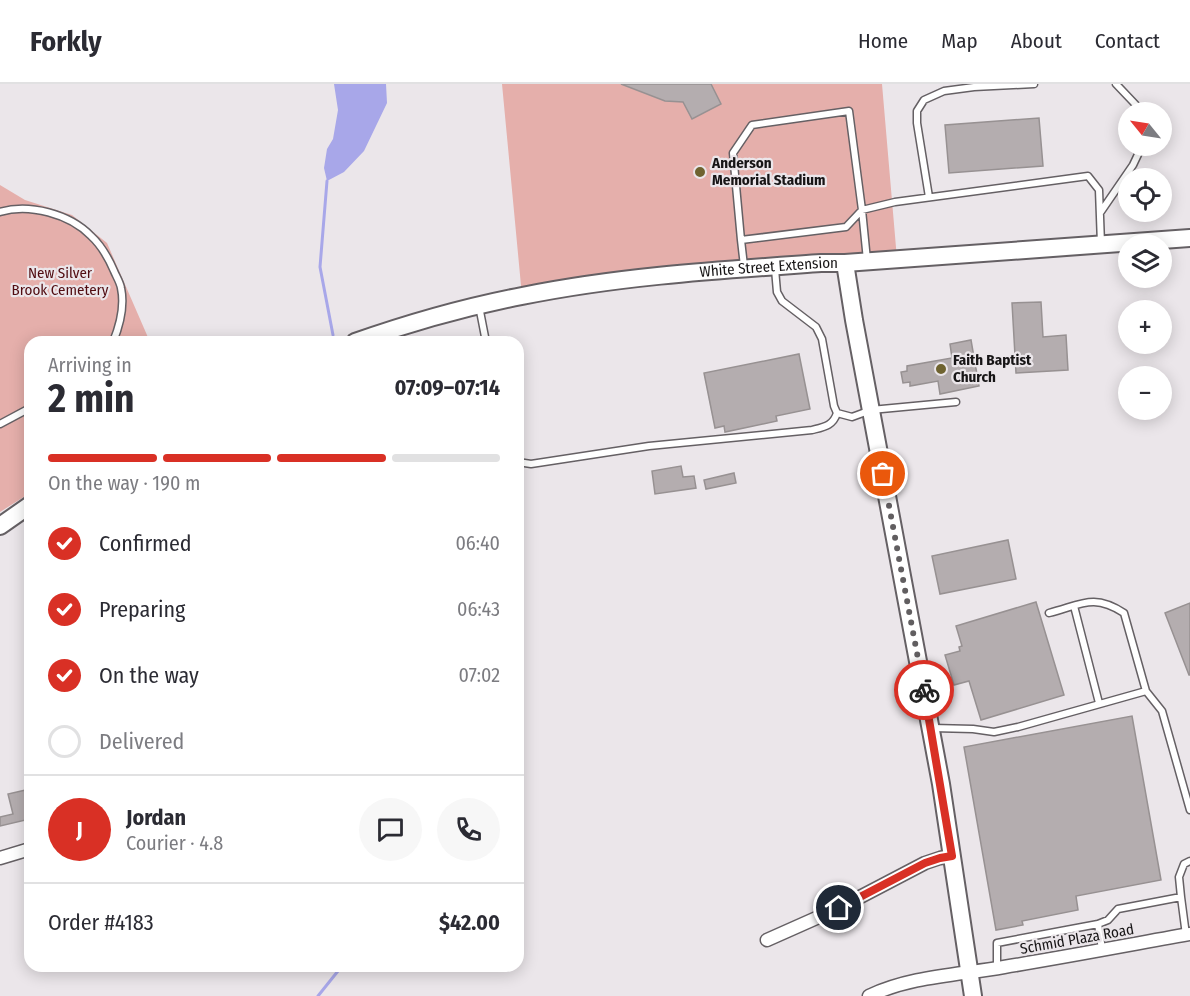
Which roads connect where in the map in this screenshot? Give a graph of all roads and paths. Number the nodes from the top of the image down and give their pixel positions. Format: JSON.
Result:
{"nodes":[{"id":1,"x":1034,"y":84,"type":"edge"},
{"id":2,"x":1116,"y":84,"type":"edge"},
{"id":3,"x":1133,"y":102,"type":"edge"},
{"id":4,"x":1137,"y":156,"type":"edge"},
{"id":5,"x":929,"y":197,"type":"junction"},
{"id":6,"x":862,"y":210,"type":"junction"},
{"id":7,"x":0,"y":212,"type":"edge"},
{"id":8,"x":1100,"y":213,"type":"junction"},
{"id":9,"x":1190,"y":238,"type":"edge"},
{"id":10,"x":741,"y":240,"type":"junction"},
{"id":11,"x":1101,"y":244,"type":"junction"},
{"id":12,"x":867,"y":262,"type":"junction"},
{"id":13,"x":845,"y":264,"type":"junction"},
{"id":14,"x":775,"y":266,"type":"junction"},
{"id":15,"x":745,"y":268,"type":"junction"},
{"id":16,"x":479,"y":306,"type":"junction"},
{"id":17,"x":115,"y":336,"type":"edge"},
{"id":18,"x":374,"y":336,"type":"edge"},
{"id":19,"x":485,"y":336,"type":"edge"},
{"id":20,"x":956,"y":402,"type":"dead end"},
{"id":21,"x":871,"y":410,"type":"junction"},
{"id":22,"x":24,"y":411,"type":"edge"},
{"id":23,"x":837,"y":413,"type":"junction"},
{"id":24,"x":0,"y":424,"type":"edge"},
{"id":25,"x":524,"y":463,"type":"edge"},
{"id":26,"x":24,"y":510,"type":"edge"},
{"id":27,"x":0,"y":526,"type":"edge"},
{"id":28,"x":1074,"y":606,"type":"junction"},
{"id":29,"x":1049,"y":613,"type":"dead end"},
{"id":30,"x":1146,"y":691,"type":"junction"},
{"id":31,"x":1099,"y":704,"type":"junction"},
{"id":32,"x":931,"y":728,"type":"junction"},
{"id":33,"x":1190,"y":810,"type":"edge"},
{"id":34,"x":24,"y":851,"type":"edge"},
{"id":35,"x":952,"y":856,"type":"junction"},
{"id":36,"x":0,"y":858,"type":"edge"},
{"id":37,"x":1190,"y":861,"type":"edge"},
{"id":38,"x":1181,"y":897,"type":"junction"},
{"id":39,"x":1098,"y":924,"type":"junction"},
{"id":40,"x":1188,"y":934,"type":"edge"},
{"id":41,"x":766,"y":940,"type":"dead end"},
{"id":42,"x":1102,"y":950,"type":"junction"},
{"id":43,"x":998,"y":968,"type":"junction"},
{"id":44,"x":969,"y":973,"type":"junction"},
{"id":45,"x":869,"y":996,"type":"edge"},
{"id":46,"x":973,"y":996,"type":"edge"}],
"edges":[{"from":1,"to":5,"type":"lane"},
{"from":2,"to":3,"type":"lane"},
{"from":4,"to":8,"type":"lane"},
{"from":5,"to":6,"type":"lane"},
{"from":5,"to":8,"type":"lane"},
{"from":6,"to":10,"type":"lane"},
{"from":6,"to":10,"type":"lane"},
{"from":6,"to":12,"type":"lane"},
{"from":7,"to":17,"type":"lane"},
{"from":8,"to":11,"type":"lane"},
{"from":9,"to":11,"type":"street","name":"White Street Extension"},
{"from":10,"to":15,"type":"lane"},
{"from":11,"to":12,"type":"street","name":"White Street Extension"},
{"from":12,"to":13,"type":"street","name":"White Street Extension"},
{"from":13,"to":14,"type":"street","name":"White Street Extension"},
{"from":13,"to":21,"type":"street"},
{"from":14,"to":15,"type":"street","name":"White Street Extension"},
{"from":14,"to":23,"type":"lane"},
{"from":15,"to":16,"type":"street","name":"White Street Extension"},
{"from":16,"to":18,"type":"street","name":"White Street Extension"},
{"from":16,"to":19,"type":"lane"},
{"from":20,"to":21,"type":"lane"},
{"from":21,"to":23,"type":"lane"},
{"from":21,"to":32,"type":"street"},
{"from":22,"to":24,"type":"lane"},
{"from":23,"to":25,"type":"lane"},
{"from":26,"to":27,"type":"street"},
{"from":28,"to":29,"type":"lane"},
{"from":28,"to":30,"type":"lane"},
{"from":28,"to":31,"type":"lane"},
{"from":30,"to":31,"type":"lane"},
{"from":30,"to":33,"type":"lane"},
{"from":31,"to":32,"type":"lane"},
{"from":32,"to":35,"type":"street"},
{"from":34,"to":36,"type":"street"},
{"from":35,"to":41,"type":"street"},
{"from":35,"to":44,"type":"street"},
{"from":37,"to":38,"type":"lane"},
{"from":38,"to":39,"type":"lane"},
{"from":38,"to":40,"type":"lane"},
{"from":39,"to":42,"type":"lane"},
{"from":39,"to":43,"type":"lane"},
{"from":40,"to":42,"type":"street","name":"Schmid Plaza Road"},
{"from":42,"to":43,"type":"street","name":"Schmid Plaza Road"},
{"from":43,"to":44,"type":"street","name":"Schmid Plaza Road"},
{"from":44,"to":45,"type":"street","name":"Schmid Plaza Road"},
{"from":44,"to":46,"type":"street"}]}
